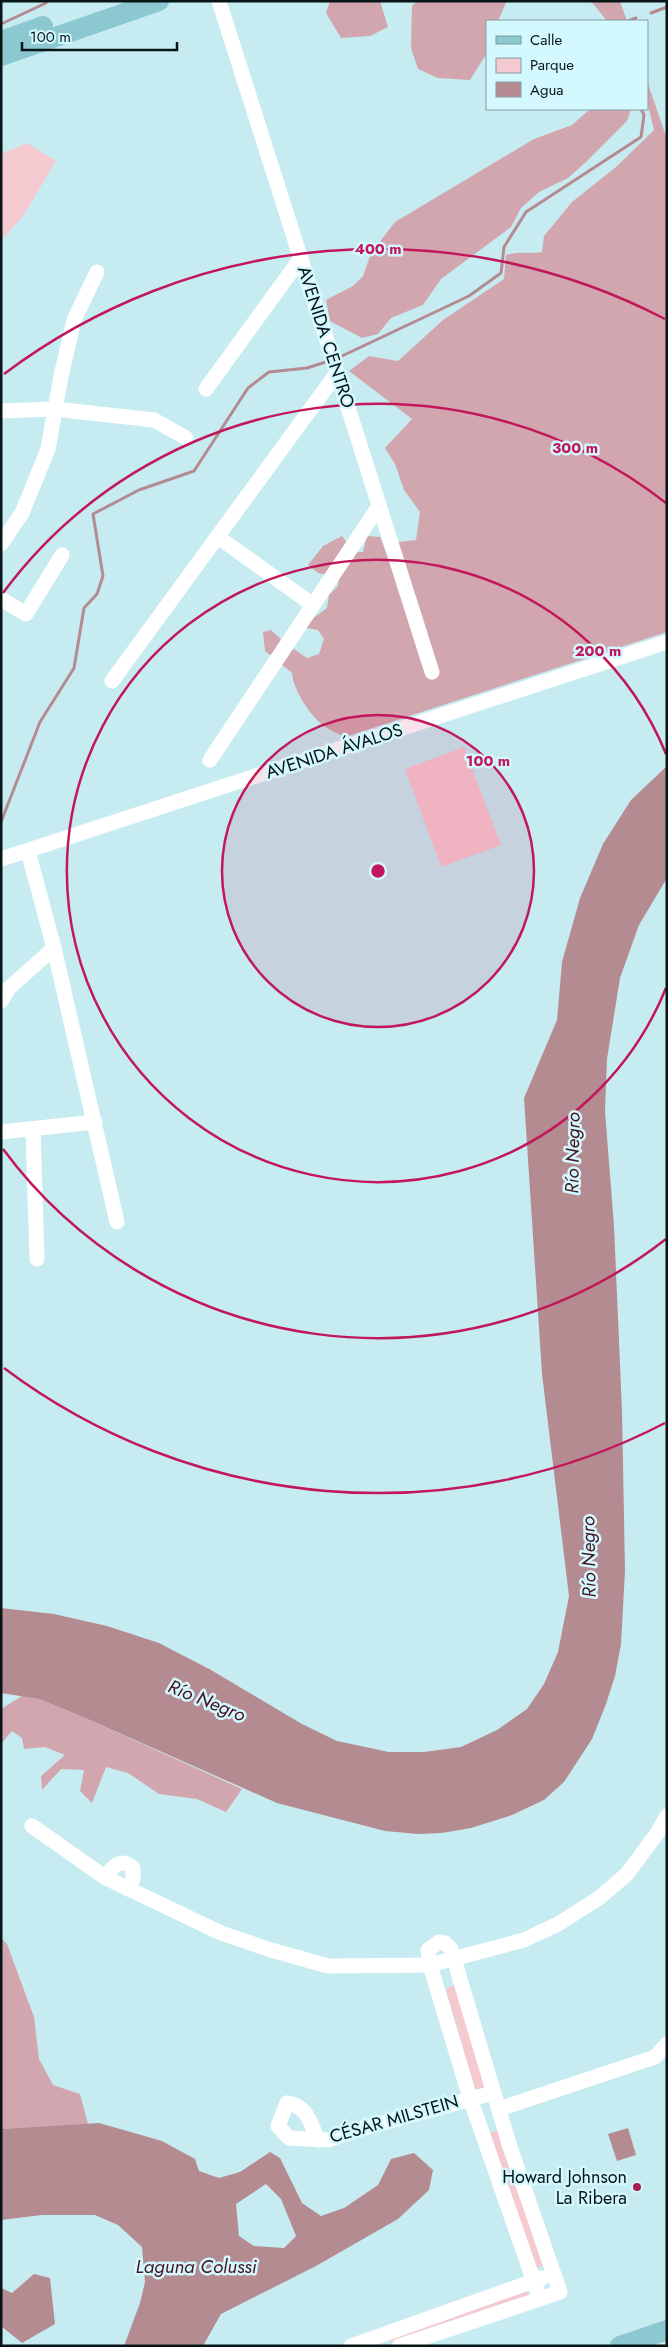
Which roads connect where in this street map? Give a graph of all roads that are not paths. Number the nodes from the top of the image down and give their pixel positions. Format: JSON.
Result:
{"nodes":[{"id":1,"x":116,"y":1,"type":"edge"},
{"id":2,"x":159,"y":1,"type":"edge"},
{"id":3,"x":220,"y":1,"type":"edge"},
{"id":4,"x":1,"y":42,"type":"edge"},
{"id":5,"x":1,"y":56,"type":"edge"},
{"id":6,"x":301,"y":258,"type":"junction"},
{"id":7,"x":97,"y":272,"type":"dead end"},
{"id":8,"x":337,"y":373,"type":"junction"},
{"id":9,"x":206,"y":389,"type":"dead end"},
{"id":10,"x":55,"y":409,"type":"junction"},
{"id":11,"x":1,"y":411,"type":"edge"},
{"id":12,"x":186,"y":438,"type":"dead end"},
{"id":13,"x":379,"y":506,"type":"junction"},
{"id":14,"x":218,"y":537,"type":"junction"},
{"id":15,"x":1,"y":544,"type":"edge"},
{"id":16,"x":62,"y":555,"type":"dead end"},
{"id":17,"x":1,"y":599,"type":"edge"},
{"id":18,"x":313,"y":605,"type":"junction"},
{"id":19,"x":667,"y":642,"type":"edge"},
{"id":20,"x":432,"y":672,"type":"dead end"},
{"id":21,"x":112,"y":681,"type":"dead end"},
{"id":22,"x":210,"y":760,"type":"dead end"},
{"id":23,"x":28,"y":851,"type":"junction"},
{"id":24,"x":1,"y":859,"type":"edge"},
{"id":25,"x":54,"y":948,"type":"junction"},
{"id":26,"x":1,"y":1001,"type":"edge"},
{"id":27,"x":95,"y":1122,"type":"junction"},
{"id":28,"x":33,"y":1130,"type":"junction"},
{"id":29,"x":1,"y":1132,"type":"edge"},
{"id":30,"x":117,"y":1222,"type":"dead end"},
{"id":31,"x":37,"y":1259,"type":"dead end"},
{"id":32,"x":667,"y":1816,"type":"edge"},
{"id":33,"x":32,"y":1826,"type":"dead end"},
{"id":34,"x":662,"y":1836,"type":"edge"},
{"id":35,"x":106,"y":1878,"type":"junction"},
{"id":36,"x":128,"y":1889,"type":"junction"},
{"id":37,"x":453,"y":1960,"type":"junction"},
{"id":38,"x":430,"y":1964,"type":"junction"},
{"id":39,"x":667,"y":2044,"type":"edge"},
{"id":40,"x":493,"y":2093,"type":"junction"},
{"id":41,"x":470,"y":2098,"type":"junction"},
{"id":42,"x":500,"y":2114,"type":"junction"},
{"id":43,"x":480,"y":2128,"type":"junction"},
{"id":44,"x":318,"y":2140,"type":"dead end"},
{"id":45,"x":553,"y":2274,"type":"junction"},
{"id":46,"x":534,"y":2282,"type":"junction"},
{"id":47,"x":540,"y":2299,"type":"junction"},
{"id":48,"x":667,"y":2330,"type":"edge"},
{"id":49,"x":381,"y":2341,"type":"edge"},
{"id":50,"x":351,"y":2346,"type":"edge"},
{"id":51,"x":399,"y":2346,"type":"edge"},
{"id":52,"x":620,"y":2346,"type":"edge"}],
"edges":[{"from":1,"to":4,"type":"main road"},
{"from":2,"to":5,"type":"main road"},
{"from":3,"to":6,"type":"street","name":"AVENIDA CENTRO"},
{"from":6,"to":8,"type":"street","name":"AVENIDA CENTRO"},
{"from":6,"to":9,"type":"street"},
{"from":7,"to":10,"type":"street"},
{"from":8,"to":13,"type":"street","name":"AVENIDA CENTRO"},
{"from":8,"to":14,"type":"street"},
{"from":10,"to":11,"type":"street"},
{"from":10,"to":12,"type":"street"},
{"from":10,"to":15,"type":"street"},
{"from":13,"to":18,"type":"street"},
{"from":13,"to":20,"type":"street","name":"AVENIDA CENTRO"},
{"from":14,"to":18,"type":"street"},
{"from":14,"to":21,"type":"street"},
{"from":16,"to":17,"type":"street"},
{"from":18,"to":22,"type":"street"},
{"from":19,"to":23,"type":"street","name":"AVENIDA ÁVALOS"},
{"from":23,"to":24,"type":"street","name":"AVENIDA ÁVALOS"},
{"from":23,"to":25,"type":"street"},
{"from":25,"to":26,"type":"street"},
{"from":25,"to":27,"type":"street"},
{"from":27,"to":28,"type":"street"},
{"from":27,"to":30,"type":"street"},
{"from":28,"to":29,"type":"street"},
{"from":28,"to":31,"type":"street"},
{"from":32,"to":34,"type":"street"},
{"from":33,"to":35,"type":"street"},
{"from":34,"to":37,"type":"street"},
{"from":35,"to":36,"type":"street"},
{"from":35,"to":36,"type":"street"},
{"from":36,"to":38,"type":"street"},
{"from":37,"to":38,"type":"street"},
{"from":37,"to":38,"type":"street"},
{"from":37,"to":40,"type":"street"},
{"from":38,"to":41,"type":"street"},
{"from":39,"to":42,"type":"street"},
{"from":40,"to":41,"type":"street","name":"CÉSAR MILSTEIN"},
{"from":40,"to":42,"type":"street"},
{"from":41,"to":43,"type":"street"},
{"from":41,"to":44,"type":"street","name":"CÉSAR MILSTEIN"},
{"from":42,"to":43,"type":"street"},
{"from":42,"to":45,"type":"street"},
{"from":43,"to":46,"type":"street"},
{"from":45,"to":46,"type":"street"},
{"from":45,"to":47,"type":"street"},
{"from":46,"to":47,"type":"street"},
{"from":46,"to":49,"type":"street"},
{"from":47,"to":51,"type":"street"},
{"from":48,"to":52,"type":"main road"},
{"from":49,"to":50,"type":"street"}]}
